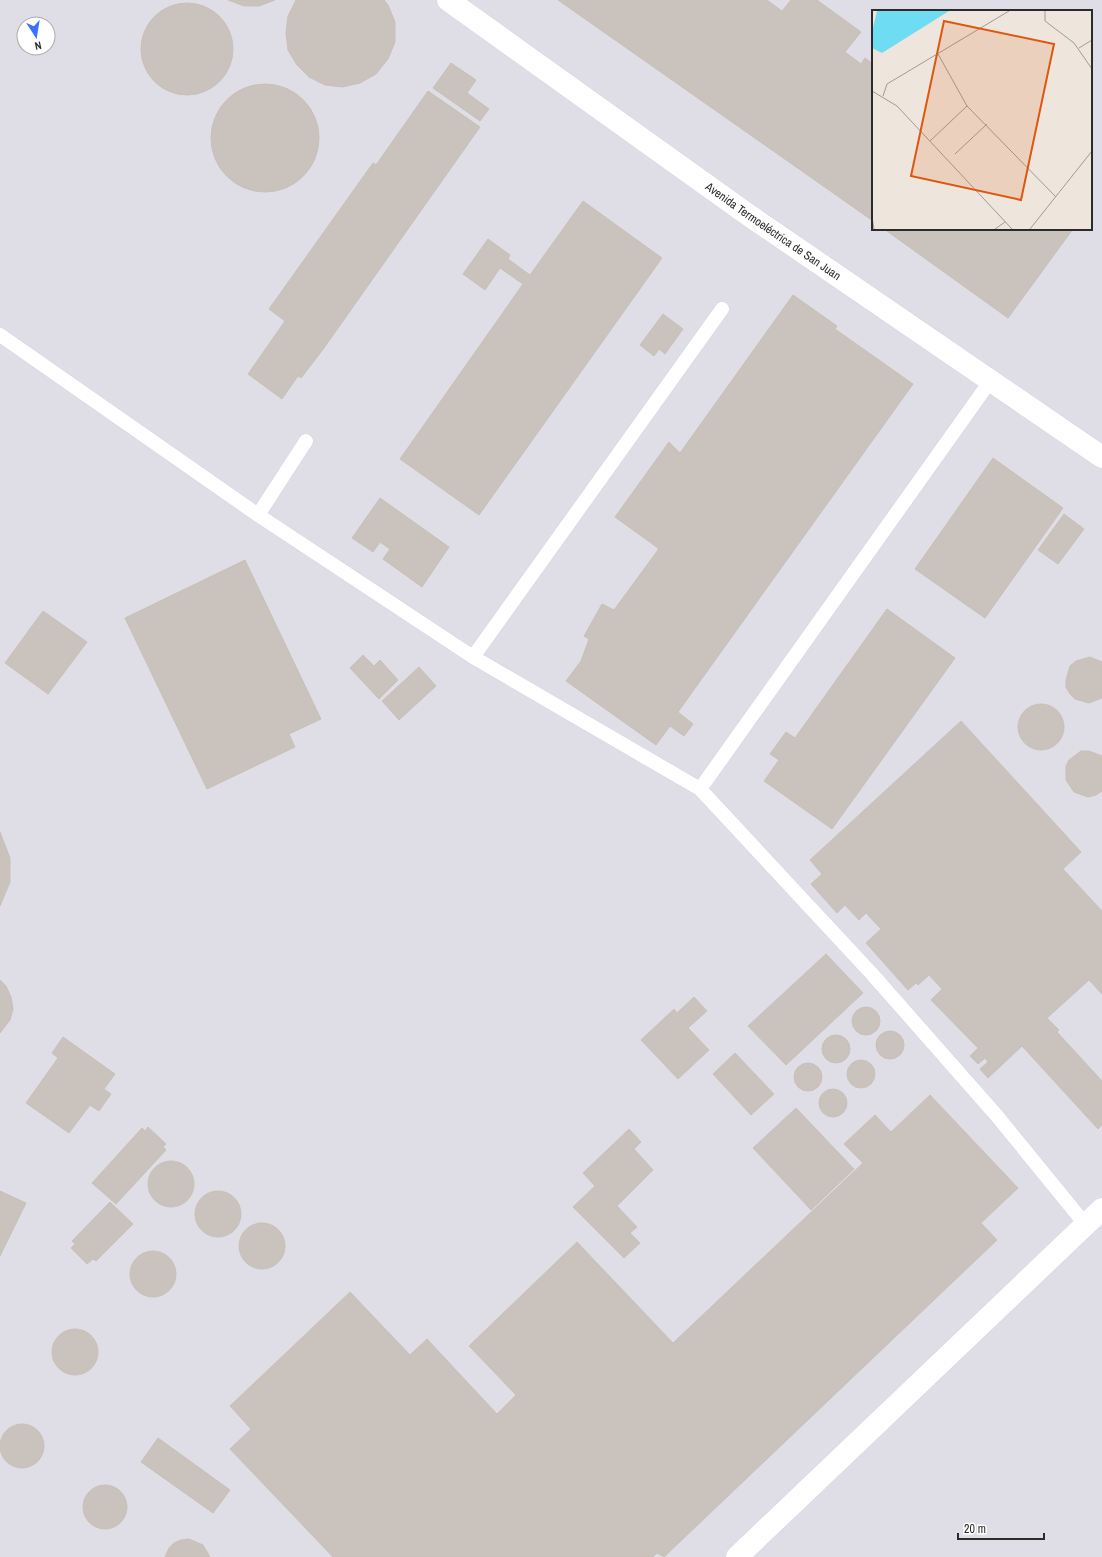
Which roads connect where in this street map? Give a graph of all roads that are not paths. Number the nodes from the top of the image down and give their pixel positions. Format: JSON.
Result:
{"nodes":[{"id":1,"x":448,"y":0,"type":"edge"},
{"id":2,"x":722,"y":309,"type":"dead end"},
{"id":3,"x":0,"y":335,"type":"edge"},
{"id":4,"x":990,"y":380,"type":"junction"},
{"id":5,"x":306,"y":441,"type":"dead end"},
{"id":6,"x":1102,"y":457,"type":"edge"},
{"id":7,"x":258,"y":515,"type":"junction"},
{"id":8,"x":473,"y":657,"type":"junction"},
{"id":9,"x":700,"y":789,"type":"junction"},
{"id":10,"x":1102,"y":1209,"type":"edge"},
{"id":11,"x":1085,"y":1224,"type":"junction"},
{"id":12,"x":737,"y":1557,"type":"edge"}],
"edges":[{"from":1,"to":4,"type":"street","name":"Avenida Termoeléctrica de San Juan"},
{"from":2,"to":8,"type":"lane"},
{"from":3,"to":7,"type":"lane"},
{"from":4,"to":6,"type":"street","name":"Avenida Termoeléctrica de San Juan"},
{"from":4,"to":9,"type":"lane"},
{"from":5,"to":7,"type":"lane"},
{"from":7,"to":8,"type":"lane"},
{"from":8,"to":9,"type":"lane"},
{"from":9,"to":11,"type":"lane"},
{"from":10,"to":11,"type":"street"},
{"from":11,"to":12,"type":"street"}]}
